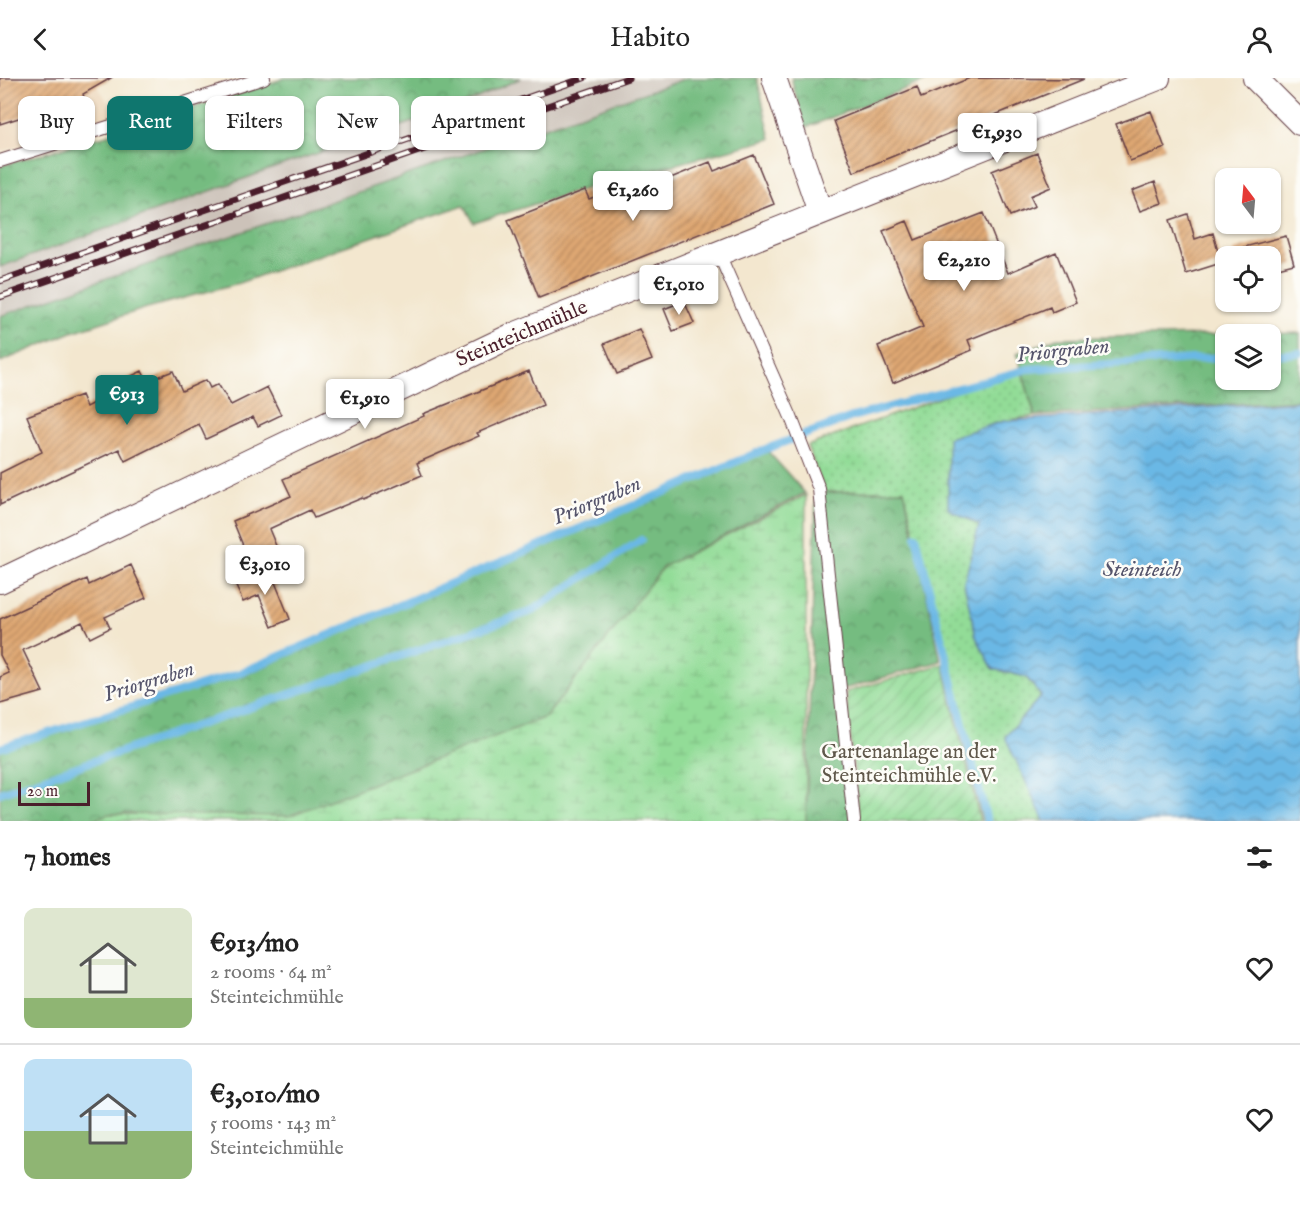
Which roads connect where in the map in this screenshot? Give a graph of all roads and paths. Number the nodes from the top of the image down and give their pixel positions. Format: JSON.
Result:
{"nodes":[{"id":1,"x":264,"y":78,"type":"edge"},
{"id":2,"x":774,"y":78,"type":"edge"},
{"id":3,"x":1158,"y":78,"type":"edge"},
{"id":4,"x":1255,"y":78,"type":"edge"},
{"id":5,"x":1300,"y":123,"type":"edge"},
{"id":6,"x":0,"y":161,"type":"edge"},
{"id":7,"x":820,"y":212,"type":"junction"},
{"id":8,"x":719,"y":254,"type":"junction"},
{"id":9,"x":0,"y":581,"type":"edge"},
{"id":10,"x":854,"y":821,"type":"edge"}],
"edges":[{"from":1,"to":6,"type":"lane"},
{"from":2,"to":7,"type":"street"},
{"from":3,"to":7,"type":"street","name":"Steinteichmühle"},
{"from":4,"to":5,"type":"street"},
{"from":7,"to":8,"type":"street","name":"Steinteichmühle"},
{"from":8,"to":9,"type":"street","name":"Steinteichmühle"},
{"from":8,"to":10,"type":"lane"}]}
